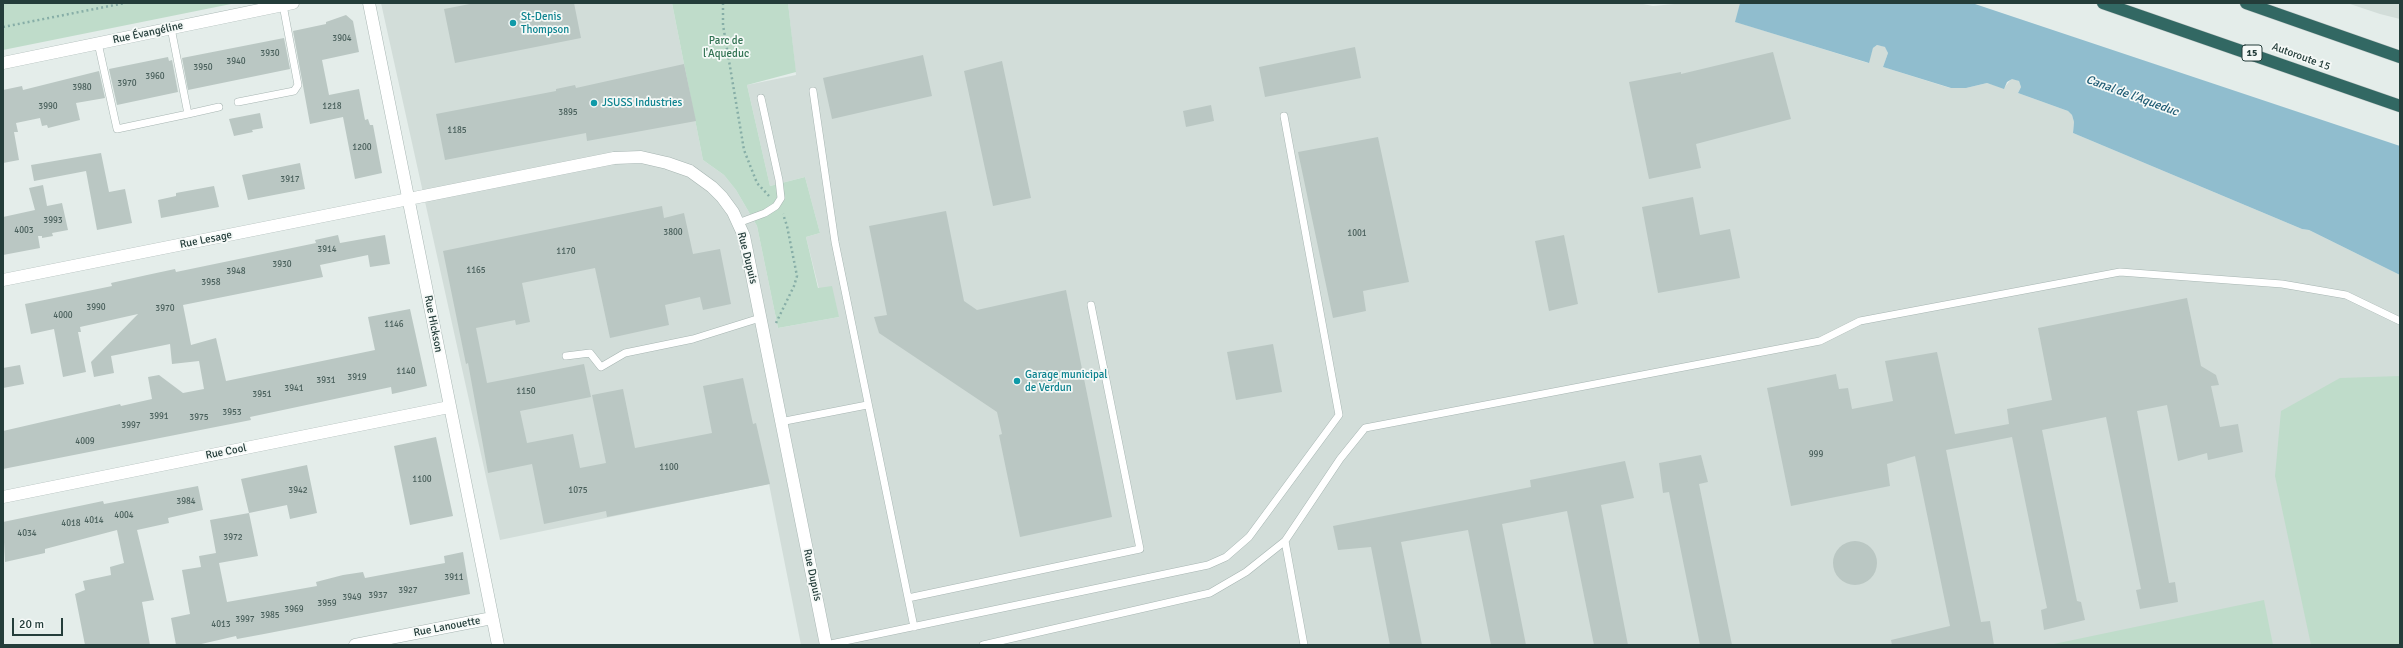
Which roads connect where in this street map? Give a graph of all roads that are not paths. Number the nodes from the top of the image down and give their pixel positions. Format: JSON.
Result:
{"nodes":[{"id":1,"x":369,"y":3,"type":"edge"},
{"id":2,"x":2103,"y":3,"type":"edge"},
{"id":3,"x":2246,"y":3,"type":"edge"},
{"id":4,"x":288,"y":4,"type":"edge"},
{"id":5,"x":171,"y":28,"type":"junction"},
{"id":6,"x":98,"y":43,"type":"junction"},
{"id":7,"x":2400,"y":57,"type":"edge"},
{"id":8,"x":3,"y":63,"type":"edge"},
{"id":9,"x":813,"y":91,"type":"dead end"},
{"id":10,"x":761,"y":98,"type":"dead end"},
{"id":11,"x":238,"y":102,"type":"dead end"},
{"id":12,"x":2400,"y":106,"type":"edge"},
{"id":13,"x":219,"y":107,"type":"dead end"},
{"id":14,"x":188,"y":114,"type":"junction"},
{"id":15,"x":1284,"y":116,"type":"dead end"},
{"id":16,"x":408,"y":199,"type":"junction"},
{"id":17,"x":738,"y":223,"type":"junction"},
{"id":18,"x":3,"y":280,"type":"edge"},
{"id":19,"x":1091,"y":305,"type":"dead end"},
{"id":20,"x":760,"y":318,"type":"junction"},
{"id":21,"x":2400,"y":321,"type":"edge"},
{"id":22,"x":566,"y":356,"type":"dead end"},
{"id":23,"x":867,"y":405,"type":"junction"},
{"id":24,"x":449,"y":407,"type":"junction"},
{"id":25,"x":780,"y":422,"type":"junction"},
{"id":26,"x":3,"y":497,"type":"edge"},
{"id":27,"x":1285,"y":542,"type":"junction"},
{"id":28,"x":908,"y":598,"type":"junction"},
{"id":29,"x":492,"y":618,"type":"junction"},
{"id":30,"x":914,"y":626,"type":"junction"},
{"id":31,"x":355,"y":645,"type":"edge"},
{"id":32,"x":498,"y":645,"type":"edge"},
{"id":33,"x":826,"y":645,"type":"edge"},
{"id":34,"x":983,"y":645,"type":"edge"},
{"id":35,"x":1304,"y":645,"type":"edge"}],
"edges":[{"from":1,"to":16,"type":"street","name":"Rue Hickson"},
{"from":2,"to":12,"type":"highway","name":"Autoroute 15","number":"15"},
{"from":3,"to":7,"type":"highway"},
{"from":4,"to":5,"type":"street","name":"Rue Évangéline"},
{"from":4,"to":11,"type":"lane"},
{"from":5,"to":6,"type":"street","name":"Rue Évangéline"},
{"from":5,"to":14,"type":"lane"},
{"from":6,"to":8,"type":"street","name":"Rue Évangéline"},
{"from":6,"to":14,"type":"lane"},
{"from":9,"to":23,"type":"lane"},
{"from":10,"to":17,"type":"lane"},
{"from":13,"to":14,"type":"lane"},
{"from":15,"to":30,"type":"lane"},
{"from":16,"to":17,"type":"street","name":"Rue Dupuis"},
{"from":16,"to":18,"type":"street","name":"Rue Lesage"},
{"from":16,"to":24,"type":"street","name":"Rue Hickson"},
{"from":17,"to":20,"type":"street","name":"Rue Dupuis"},
{"from":19,"to":28,"type":"lane"},
{"from":20,"to":22,"type":"lane"},
{"from":20,"to":25,"type":"street","name":"Rue Dupuis"},
{"from":21,"to":27,"type":"lane"},
{"from":23,"to":25,"type":"lane"},
{"from":23,"to":28,"type":"lane"},
{"from":24,"to":26,"type":"street","name":"Rue Cool"},
{"from":24,"to":29,"type":"street","name":"Rue Hickson"},
{"from":25,"to":33,"type":"street","name":"Rue Dupuis"},
{"from":27,"to":34,"type":"lane"},
{"from":27,"to":35,"type":"lane"},
{"from":28,"to":30,"type":"lane"},
{"from":29,"to":31,"type":"street","name":"Rue Lanouette"},
{"from":29,"to":32,"type":"street","name":"Rue Hickson"},
{"from":30,"to":33,"type":"lane"}]}
